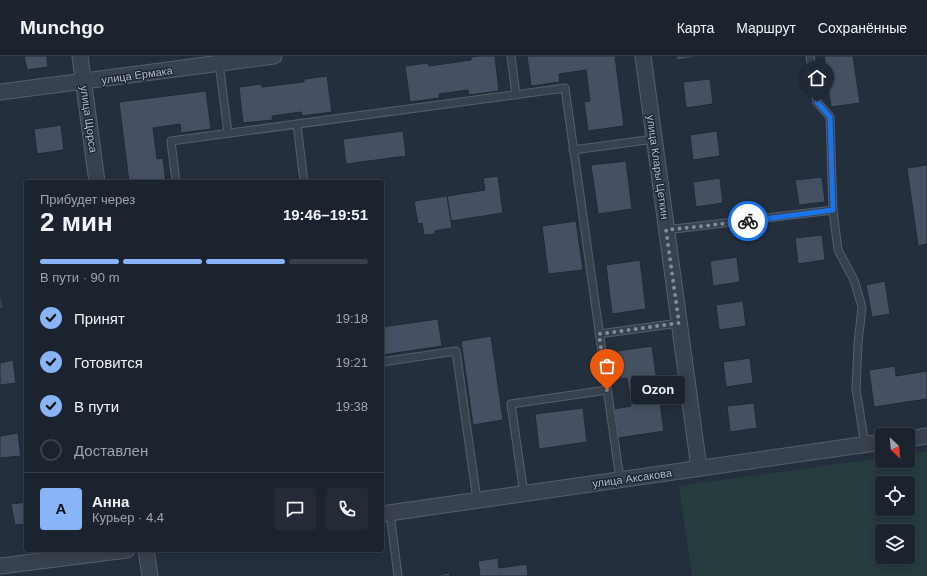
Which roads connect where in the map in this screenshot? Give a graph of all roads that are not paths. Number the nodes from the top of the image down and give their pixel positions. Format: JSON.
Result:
{"nodes":[{"id":1,"x":80,"y":56,"type":"edge"},
{"id":2,"x":274,"y":56,"type":"edge"},
{"id":3,"x":511,"y":56,"type":"edge"},
{"id":4,"x":643,"y":56,"type":"edge"},
{"id":5,"x":810,"y":56,"type":"edge"},
{"id":6,"x":219,"y":64,"type":"junction"},
{"id":7,"x":84,"y":82,"type":"junction"},
{"id":8,"x":0,"y":92,"type":"edge"},
{"id":9,"x":516,"y":95,"type":"junction"},
{"id":10,"x":297,"y":124,"type":"junction"},
{"id":11,"x":228,"y":133,"type":"junction"},
{"id":12,"x":654,"y":139,"type":"junction"},
{"id":13,"x":573,"y":150,"type":"junction"},
{"id":14,"x":97,"y":180,"type":"edge"},
{"id":15,"x":176,"y":180,"type":"edge"},
{"id":16,"x":304,"y":180,"type":"edge"},
{"id":17,"x":833,"y":210,"type":"junction"},
{"id":18,"x":666,"y":230,"type":"junction"},
{"id":19,"x":679,"y":323,"type":"junction"},
{"id":20,"x":599,"y":334,"type":"junction"},
{"id":21,"x":384,"y":362,"type":"edge"},
{"id":22,"x":607,"y":390,"type":"junction"},
{"id":23,"x":927,"y":436,"type":"edge"},
{"id":24,"x":915,"y":438,"type":"edge"},
{"id":25,"x":875,"y":443,"type":"edge"},
{"id":26,"x":866,"y":445,"type":"junction"},
{"id":27,"x":699,"y":468,"type":"junction"},
{"id":28,"x":620,"y":480,"type":"junction"},
{"id":29,"x":524,"y":494,"type":"junction"},
{"id":30,"x":477,"y":500,"type":"junction"},
{"id":31,"x":386,"y":513,"type":"edge"},
{"id":32,"x":111,"y":552,"type":"edge"},
{"id":33,"x":146,"y":552,"type":"edge"},
{"id":34,"x":0,"y":566,"type":"edge"},
{"id":35,"x":150,"y":576,"type":"edge"},
{"id":36,"x":398,"y":576,"type":"edge"}],
"edges":[{"from":1,"to":7,"type":"street","name":"улица Щорса"},
{"from":2,"to":6,"type":"street","name":"улица Ермака"},
{"from":3,"to":9,"type":"lane"},
{"from":4,"to":12,"type":"street","name":"улица Клары Цеткин"},
{"from":5,"to":17,"type":"lane"},
{"from":6,"to":7,"type":"street","name":"улица Ермака"},
{"from":6,"to":11,"type":"lane"},
{"from":7,"to":8,"type":"street","name":"улица Ермака"},
{"from":7,"to":14,"type":"street","name":"улица Щорса"},
{"from":9,"to":10,"type":"lane"},
{"from":9,"to":13,"type":"lane"},
{"from":10,"to":11,"type":"lane"},
{"from":10,"to":16,"type":"lane"},
{"from":11,"to":15,"type":"lane"},
{"from":12,"to":13,"type":"lane"},
{"from":12,"to":18,"type":"street","name":"улица Клары Цеткин"},
{"from":13,"to":20,"type":"lane"},
{"from":17,"to":18,"type":"lane"},
{"from":17,"to":26,"type":"lane"},
{"from":18,"to":19,"type":"street","name":"улица Клары Цеткин"},
{"from":19,"to":20,"type":"lane"},
{"from":19,"to":27,"type":"street","name":"улица Клары Цеткин"},
{"from":20,"to":22,"type":"lane"},
{"from":21,"to":30,"type":"lane"},
{"from":22,"to":28,"type":"lane"},
{"from":22,"to":29,"type":"lane"},
{"from":23,"to":24,"type":"street"},
{"from":25,"to":26,"type":"street","name":"улица Аксакова"},
{"from":26,"to":27,"type":"street","name":"улица Аксакова"},
{"from":27,"to":28,"type":"street","name":"улица Аксакова"},
{"from":28,"to":29,"type":"street","name":"улица Аксакова"},
{"from":29,"to":30,"type":"street","name":"улица Аксакова"},
{"from":30,"to":31,"type":"street","name":"улица Аксакова"},
{"from":31,"to":36,"type":"lane"},
{"from":32,"to":34,"type":"street"},
{"from":33,"to":35,"type":"street"}]}
